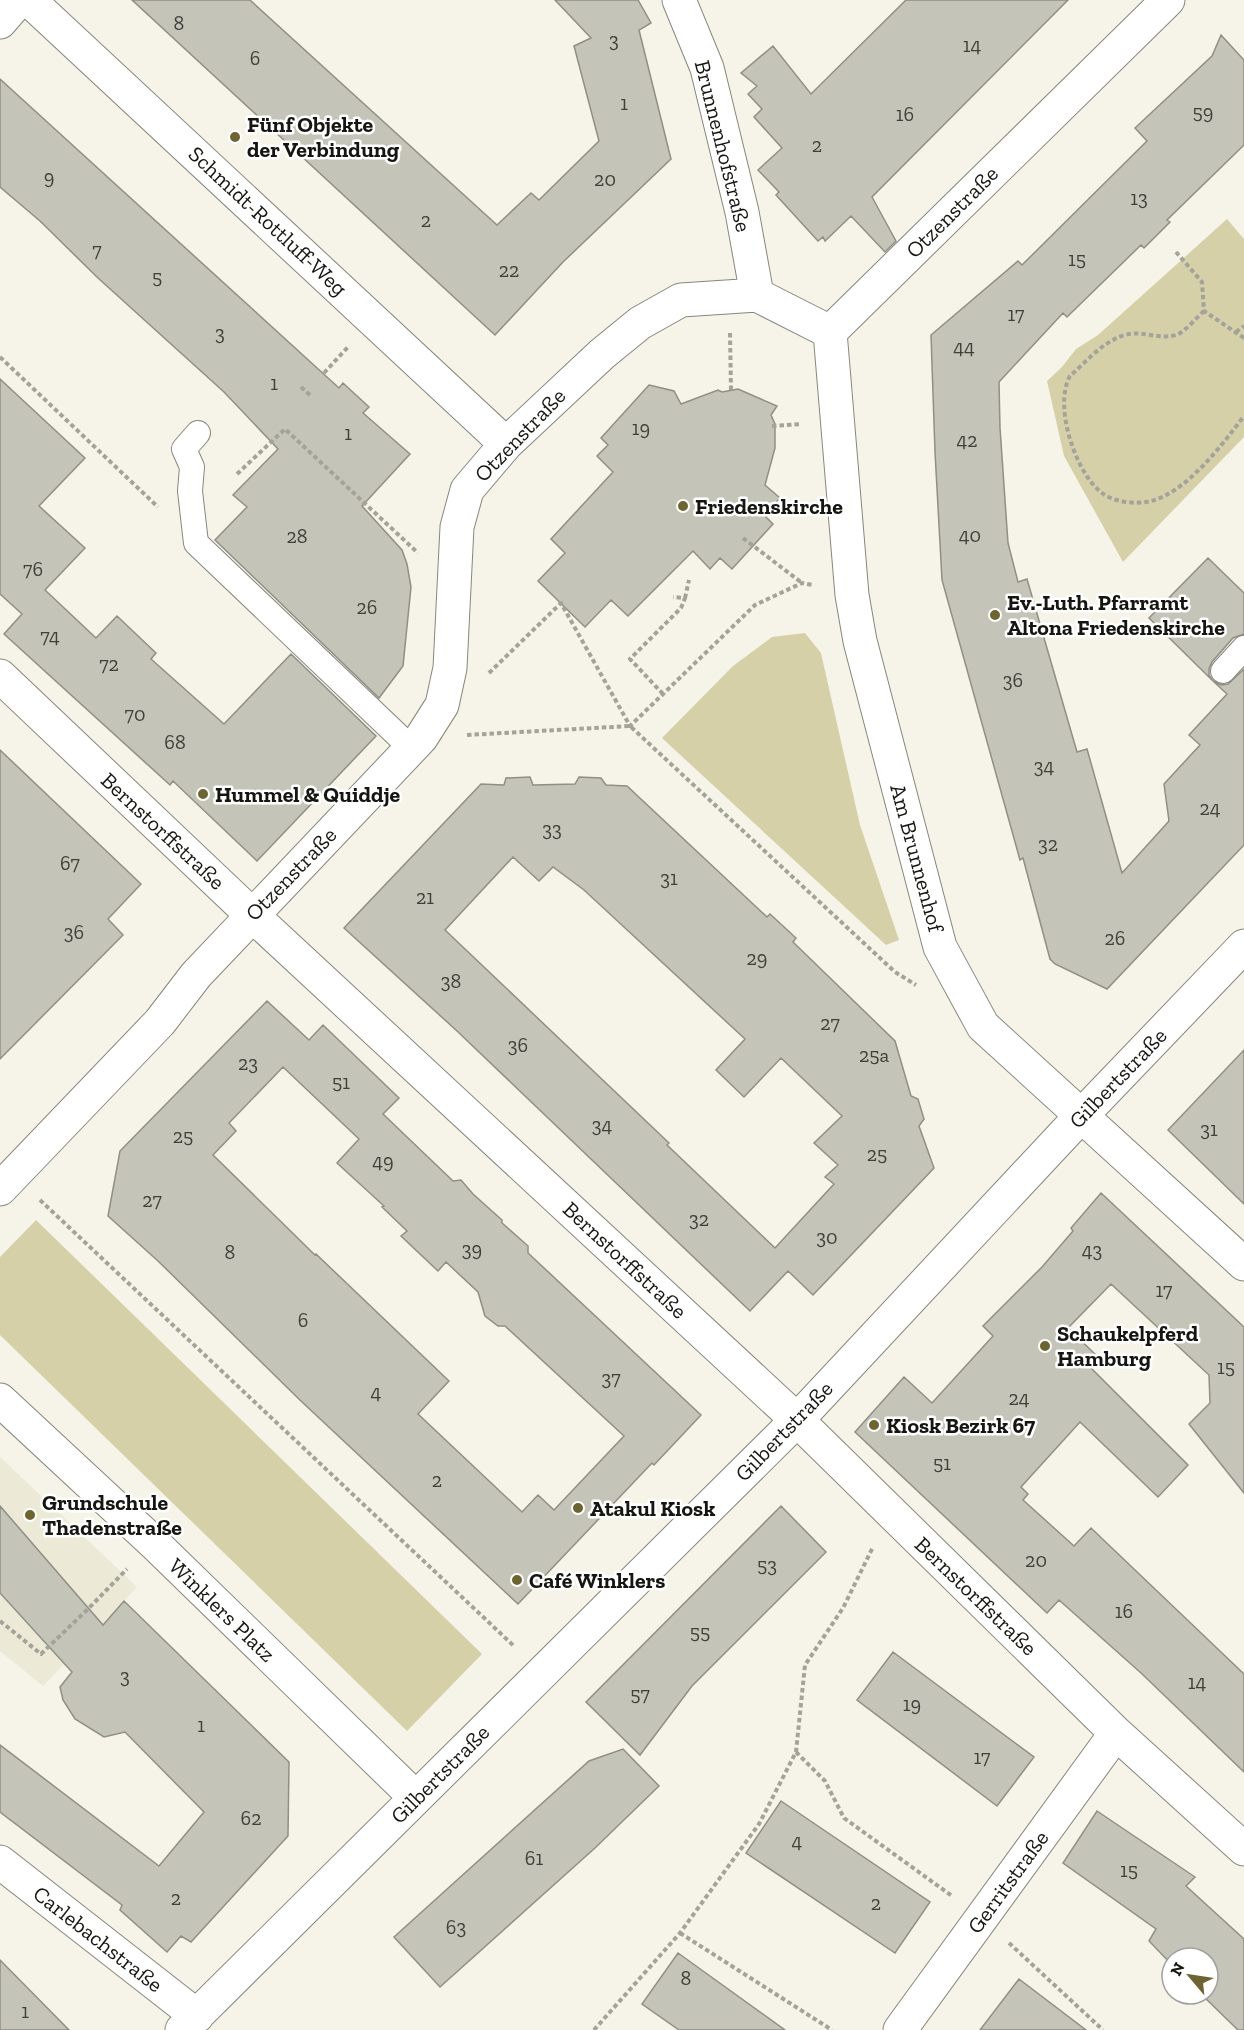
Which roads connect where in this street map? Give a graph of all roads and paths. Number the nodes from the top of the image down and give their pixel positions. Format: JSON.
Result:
{"nodes":[{"id":1,"x":19,"y":0,"type":"edge"},
{"id":2,"x":29,"y":0,"type":"edge"},
{"id":3,"x":679,"y":0,"type":"edge"},
{"id":4,"x":1168,"y":0,"type":"edge"},
{"id":5,"x":0,"y":22,"type":"edge"},
{"id":6,"x":1176,"y":252,"type":"dead end"},
{"id":7,"x":757,"y":295,"type":"junction"},
{"id":8,"x":1204,"y":311,"type":"junction"},
{"id":9,"x":1244,"y":326,"type":"edge"},
{"id":10,"x":830,"y":332,"type":"junction"},
{"id":11,"x":1236,"y":332,"type":"junction"},
{"id":12,"x":1244,"y":338,"type":"edge"},
{"id":13,"x":0,"y":357,"type":"edge"},
{"id":14,"x":730,"y":368,"type":"dead end"},
{"id":15,"x":301,"y":387,"type":"dead end"},
{"id":16,"x":731,"y":390,"type":"dead end"},
{"id":17,"x":312,"y":397,"type":"dead end"},
{"id":18,"x":1244,"y":416,"type":"edge"},
{"id":19,"x":798,"y":424,"type":"dead end"},
{"id":20,"x":772,"y":426,"type":"dead end"},
{"id":21,"x":198,"y":433,"type":"dead end"},
{"id":22,"x":506,"y":444,"type":"junction"},
{"id":23,"x":237,"y":474,"type":"dead end"},
{"id":24,"x":162,"y":511,"type":"dead end"},
{"id":25,"x":743,"y":538,"type":"dead end"},
{"id":26,"x":689,"y":580,"type":"dead end"},
{"id":27,"x":802,"y":583,"type":"junction"},
{"id":28,"x":454,"y":586,"type":"junction"},
{"id":29,"x":852,"y":595,"type":"junction"},
{"id":30,"x":673,"y":597,"type":"dead end"},
{"id":31,"x":685,"y":598,"type":"junction"},
{"id":32,"x":561,"y":603,"type":"dead end"},
{"id":33,"x":1244,"y":648,"type":"edge"},
{"id":34,"x":1223,"y":671,"type":"dead end"},
{"id":35,"x":0,"y":676,"type":"edge"},
{"id":36,"x":663,"y":694,"type":"junction"},
{"id":37,"x":630,"y":726,"type":"junction"},
{"id":38,"x":416,"y":743,"type":"junction"},
{"id":39,"x":252,"y":915,"type":"junction"},
{"id":40,"x":1244,"y":946,"type":"edge"},
{"id":41,"x":925,"y":990,"type":"dead end"},
{"id":42,"x":1082,"y":1115,"type":"junction"},
{"id":43,"x":7,"y":1182,"type":"edge"},
{"id":44,"x":1244,"y":1264,"type":"edge"},
{"id":45,"x":0,"y":1400,"type":"edge"},
{"id":46,"x":797,"y":1420,"type":"junction"},
{"id":47,"x":889,"y":1512,"type":"junction"},
{"id":48,"x":156,"y":1545,"type":"junction"},
{"id":49,"x":0,"y":1621,"type":"edge"},
{"id":50,"x":542,"y":1673,"type":"junction"},
{"id":51,"x":1116,"y":1733,"type":"junction"},
{"id":52,"x":796,"y":1752,"type":"junction"},
{"id":53,"x":416,"y":1798,"type":"junction"},
{"id":54,"x":1244,"y":1849,"type":"edge"},
{"id":55,"x":0,"y":1863,"type":"edge"},
{"id":56,"x":982,"y":1918,"type":"junction"},
{"id":57,"x":680,"y":1933,"type":"junction"},
{"id":58,"x":190,"y":2023,"type":"edge"},
{"id":59,"x":594,"y":2030,"type":"edge"},
{"id":60,"x":832,"y":2030,"type":"edge"},
{"id":61,"x":900,"y":2030,"type":"edge"},
{"id":62,"x":1103,"y":2030,"type":"edge"}],
"edges":[{"from":1,"to":5,"type":"street"},
{"from":2,"to":22,"type":"street","name":"Schmidt-Rottluff-Weg"},
{"from":3,"to":7,"type":"street","name":"Brunnenhofstraße"},
{"from":4,"to":10,"type":"street","name":"Otzenstraße"},
{"from":6,"to":8,"type":"path"},
{"from":7,"to":10,"type":"street"},
{"from":7,"to":22,"type":"street","name":"Otzenstraße"},
{"from":8,"to":11,"type":"path"},
{"from":8,"to":18,"type":"path"},
{"from":9,"to":11,"type":"path"},
{"from":10,"to":29,"type":"street","name":"Am Brunnenhof"},
{"from":11,"to":12,"type":"path"},
{"from":13,"to":24,"type":"path"},
{"from":14,"to":16,"type":"path"},
{"from":15,"to":17,"type":"path"},
{"from":19,"to":20,"type":"path"},
{"from":21,"to":38,"type":"lane"},
{"from":22,"to":28,"type":"street","name":"Otzenstraße"},
{"from":23,"to":28,"type":"path"},
{"from":25,"to":27,"type":"path"},
{"from":26,"to":31,"type":"path"},
{"from":27,"to":29,"type":"path"},
{"from":27,"to":36,"type":"path"},
{"from":28,"to":38,"type":"street","name":"Otzenstraße"},
{"from":29,"to":42,"type":"street","name":"Am Brunnenhof"},
{"from":30,"to":31,"type":"path"},
{"from":31,"to":36,"type":"path"},
{"from":32,"to":37,"type":"path"},
{"from":33,"to":34,"type":"lane"},
{"from":35,"to":39,"type":"street","name":"Bernstorffstraße"},
{"from":36,"to":37,"type":"path"},
{"from":37,"to":38,"type":"path"},
{"from":37,"to":41,"type":"path"},
{"from":38,"to":39,"type":"street","name":"Otzenstraße"},
{"from":39,"to":43,"type":"street","name":"Otzenstraße"},
{"from":39,"to":46,"type":"street","name":"Bernstorffstraße"},
{"from":40,"to":42,"type":"street","name":"Gilbertstraße"},
{"from":42,"to":44,"type":"street","name":"Am Brunnenhof"},
{"from":42,"to":46,"type":"street","name":"Gilbertstraße"},
{"from":43,"to":50,"type":"path"},
{"from":45,"to":48,"type":"street","name":"Winklers Platz"},
{"from":46,"to":47,"type":"street","name":"Bernstorffstraße"},
{"from":46,"to":50,"type":"street","name":"Gilbertstraße"},
{"from":47,"to":51,"type":"street","name":"Bernstorffstraße"},
{"from":47,"to":52,"type":"path"},
{"from":48,"to":49,"type":"path"},
{"from":48,"to":53,"type":"street","name":"Winklers Platz"},
{"from":50,"to":53,"type":"street","name":"Gilbertstraße"},
{"from":51,"to":54,"type":"street","name":"Bernstorffstraße"},
{"from":51,"to":56,"type":"street","name":"Gerritstraße"},
{"from":52,"to":56,"type":"path"},
{"from":52,"to":57,"type":"path"},
{"from":53,"to":58,"type":"street","name":"Gilbertstraße"},
{"from":55,"to":58,"type":"street","name":"Carlebachstraße"},
{"from":56,"to":61,"type":"street","name":"Gerritstraße"},
{"from":56,"to":62,"type":"path"},
{"from":57,"to":59,"type":"path"},
{"from":57,"to":60,"type":"path"}]}
